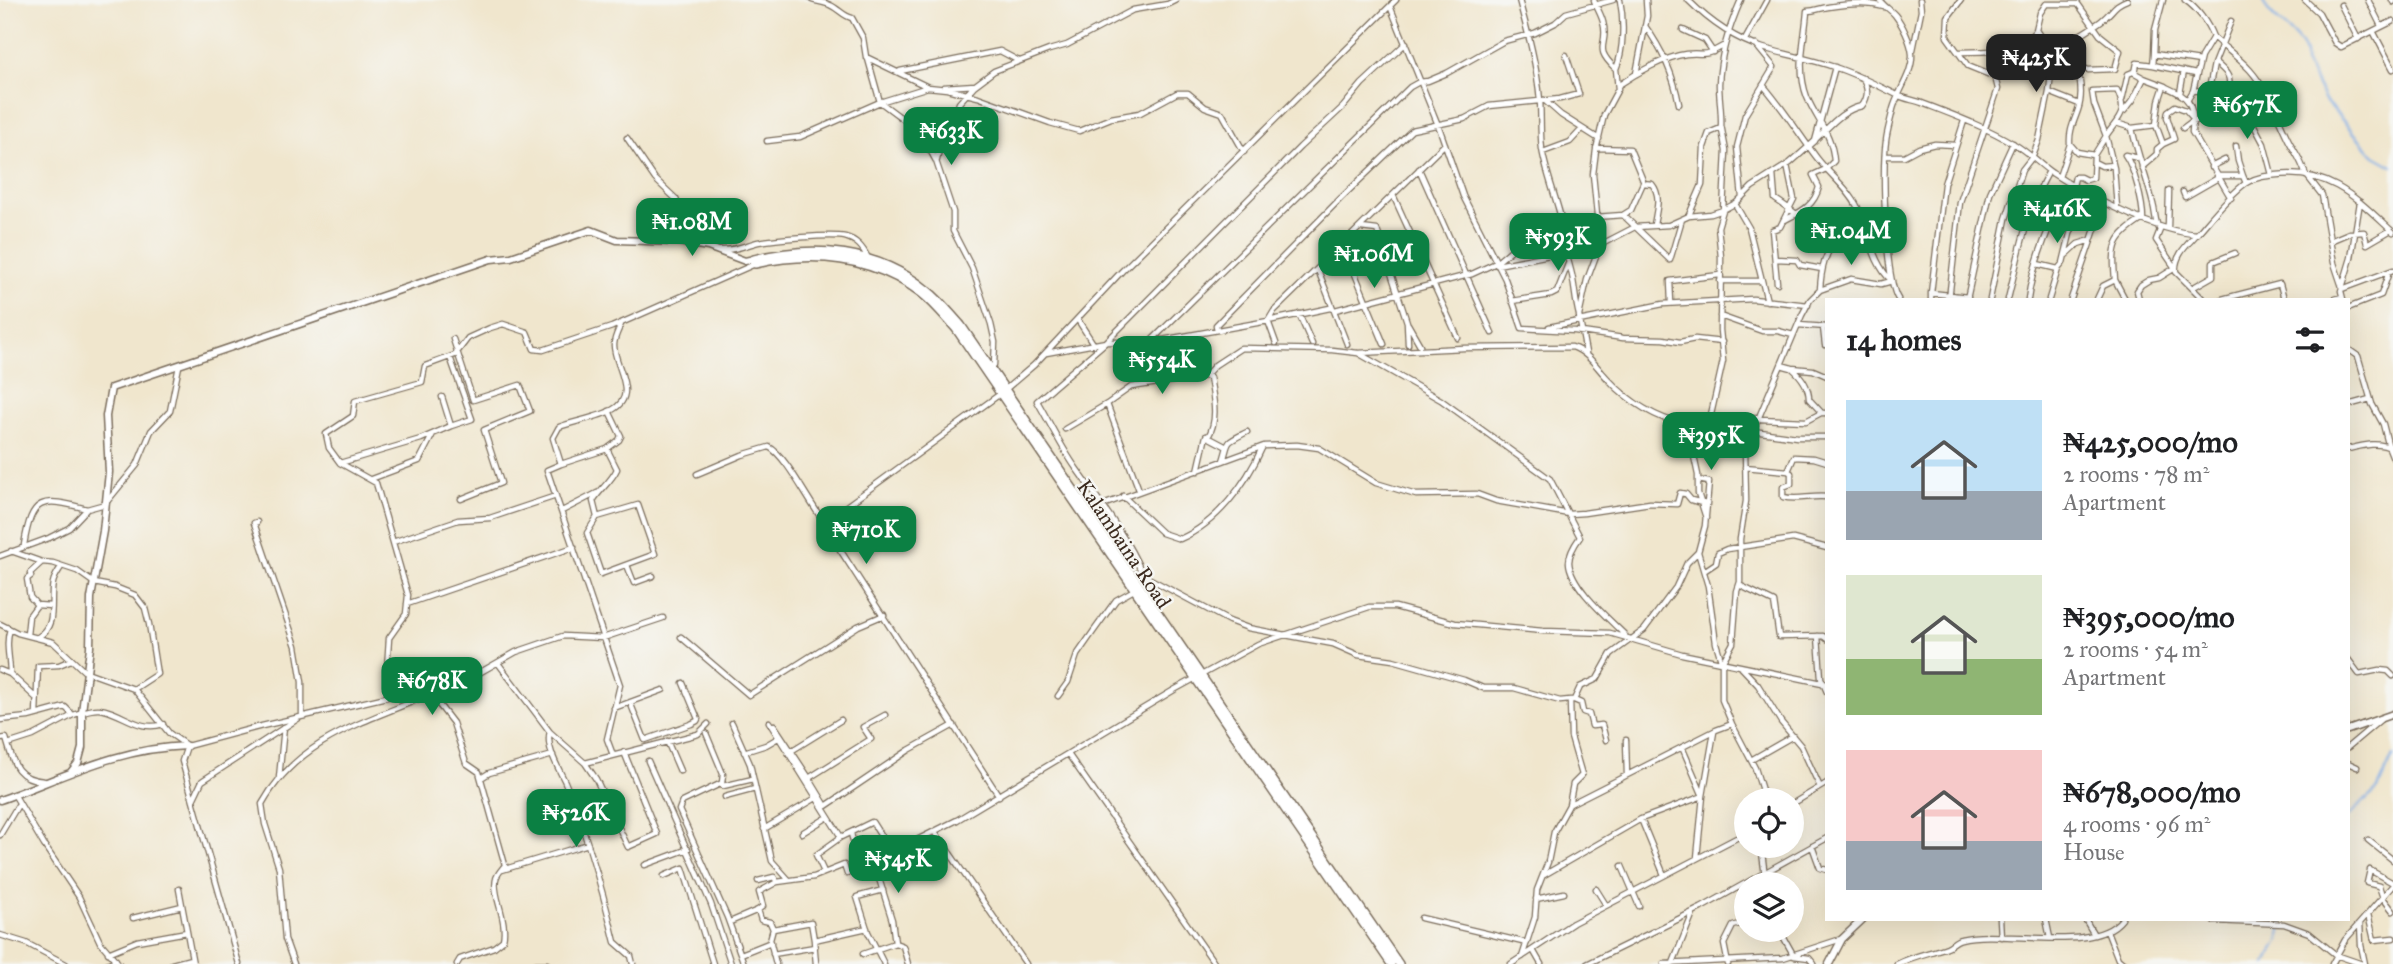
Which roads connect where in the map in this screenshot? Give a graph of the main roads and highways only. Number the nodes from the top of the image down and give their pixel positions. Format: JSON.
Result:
{"nodes":[{"id":1,"x":988,"y":369,"type":"junction"},
{"id":2,"x":1003,"y":391,"type":"junction"},
{"id":3,"x":1198,"y":676,"type":"junction"},
{"id":4,"x":1391,"y":964,"type":"edge"},
{"id":5,"x":1399,"y":964,"type":"edge"}],
"edges":[{"from":1,"to":1,"type":"main road","name":"Kalambaina Road"},
{"from":1,"to":2,"type":"main road","name":"Kalambaina Road"},
{"from":2,"to":3,"type":"main road"},
{"from":2,"to":3,"type":"main road","name":"Kalambaina Road"},
{"from":3,"to":4,"type":"main road","name":"Kalambaina Road"},
{"from":3,"to":5,"type":"main road"}]}
